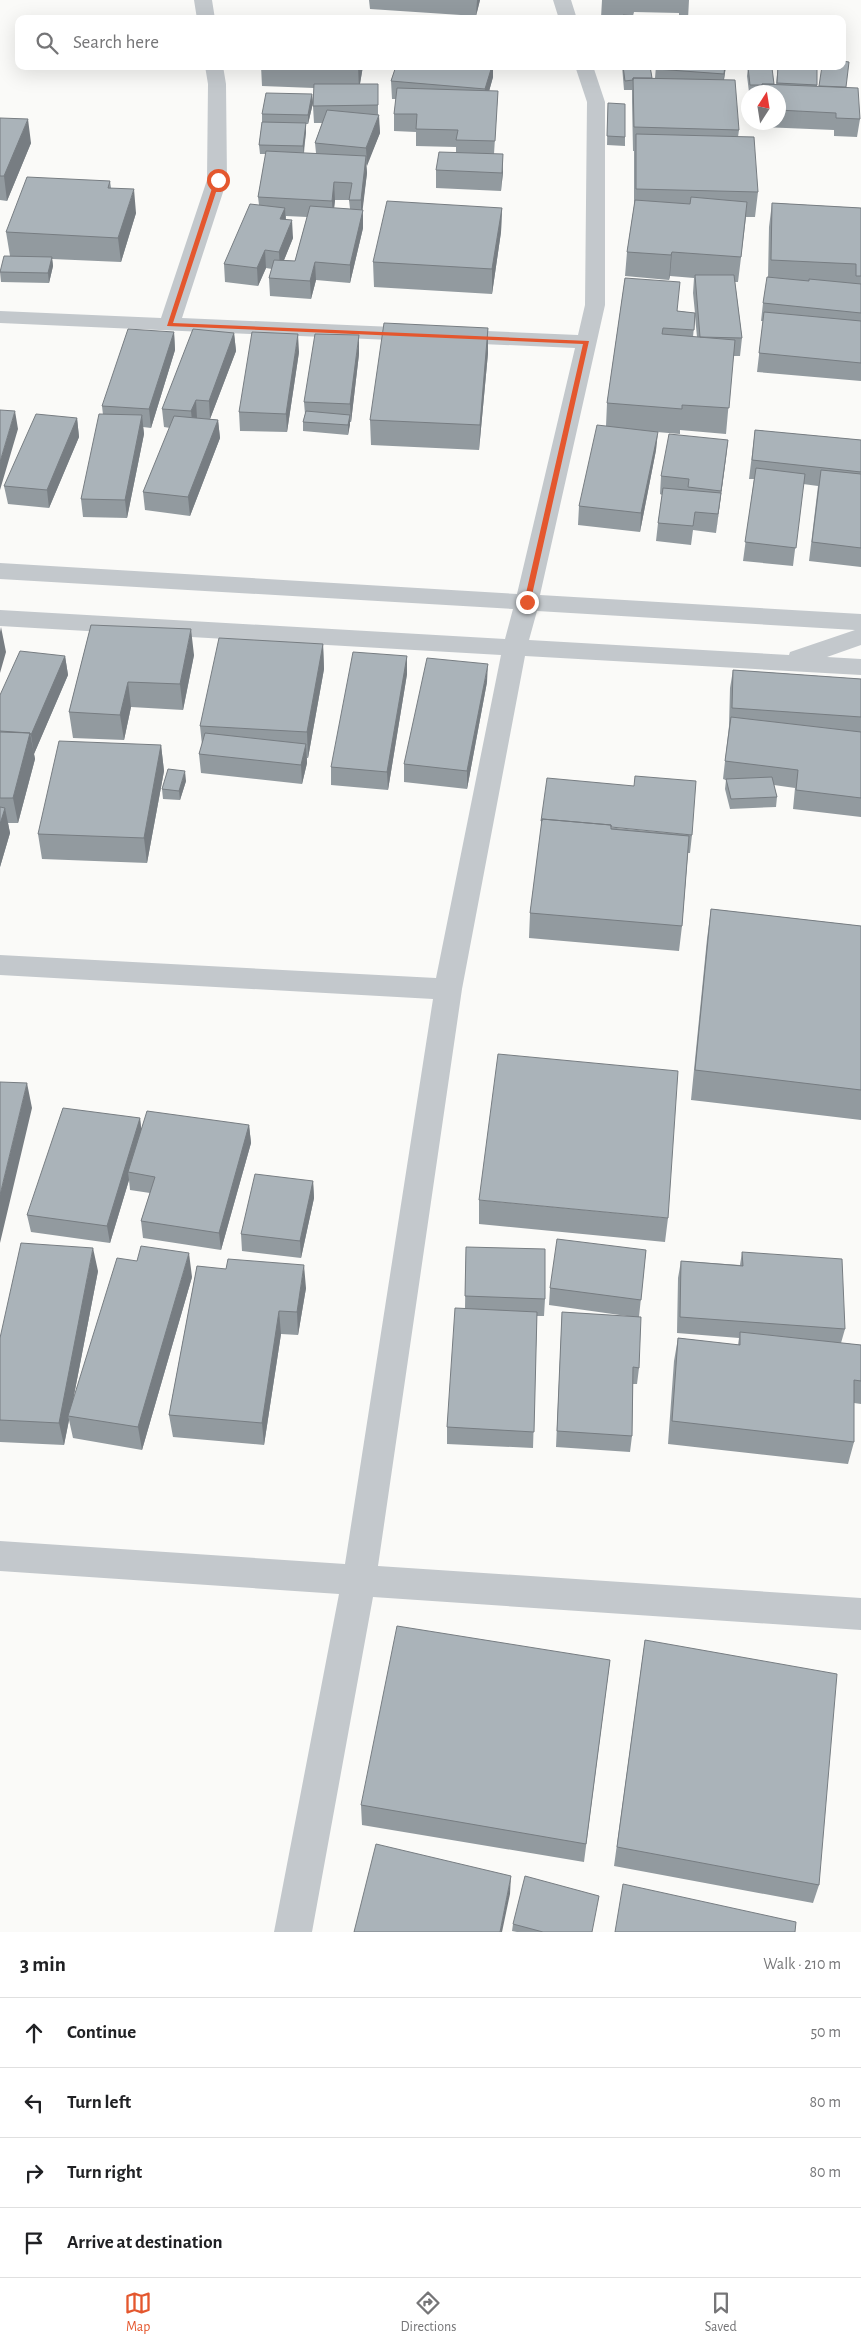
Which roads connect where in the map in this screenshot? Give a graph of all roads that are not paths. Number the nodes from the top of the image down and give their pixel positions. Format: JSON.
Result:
{"nodes":[{"id":1,"x":203,"y":0,"type":"edge"},
{"id":2,"x":562,"y":0,"type":"edge"},
{"id":3,"x":205,"y":15,"type":"edge"},
{"id":4,"x":567,"y":15,"type":"edge"},
{"id":5,"x":215,"y":70,"type":"edge"},
{"id":6,"x":585,"y":70,"type":"edge"},
{"id":7,"x":0,"y":318,"type":"edge"},
{"id":8,"x":170,"y":325,"type":"junction"},
{"id":9,"x":586,"y":342,"type":"junction"},
{"id":10,"x":0,"y":571,"type":"edge"},
{"id":11,"x":527,"y":602,"type":"junction"},
{"id":12,"x":0,"y":618,"type":"edge"},
{"id":13,"x":861,"y":622,"type":"edge"},
{"id":14,"x":861,"y":636,"type":"edge"},
{"id":15,"x":515,"y":647,"type":"junction"},
{"id":16,"x":786,"y":663,"type":"junction"},
{"id":17,"x":861,"y":667,"type":"edge"},
{"id":18,"x":0,"y":965,"type":"edge"},
{"id":19,"x":448,"y":989,"type":"junction"},
{"id":20,"x":0,"y":1556,"type":"edge"},
{"id":21,"x":359,"y":1580,"type":"junction"},
{"id":22,"x":861,"y":1614,"type":"edge"},
{"id":23,"x":293,"y":1932,"type":"edge"}],
"edges":[{"from":1,"to":3,"type":"street"},
{"from":2,"to":4,"type":"street"},
{"from":5,"to":8,"type":"street"},
{"from":6,"to":9,"type":"street"},
{"from":7,"to":8,"type":"street"},
{"from":8,"to":9,"type":"street"},
{"from":9,"to":11,"type":"street"},
{"from":10,"to":11,"type":"street"},
{"from":11,"to":13,"type":"street"},
{"from":11,"to":15,"type":"street"},
{"from":12,"to":15,"type":"street"},
{"from":14,"to":16,"type":"street"},
{"from":15,"to":16,"type":"street"},
{"from":15,"to":19,"type":"street"},
{"from":16,"to":17,"type":"street"},
{"from":18,"to":19,"type":"street"},
{"from":19,"to":21,"type":"street"},
{"from":20,"to":21,"type":"street"},
{"from":21,"to":22,"type":"street"},
{"from":21,"to":23,"type":"street"}]}
